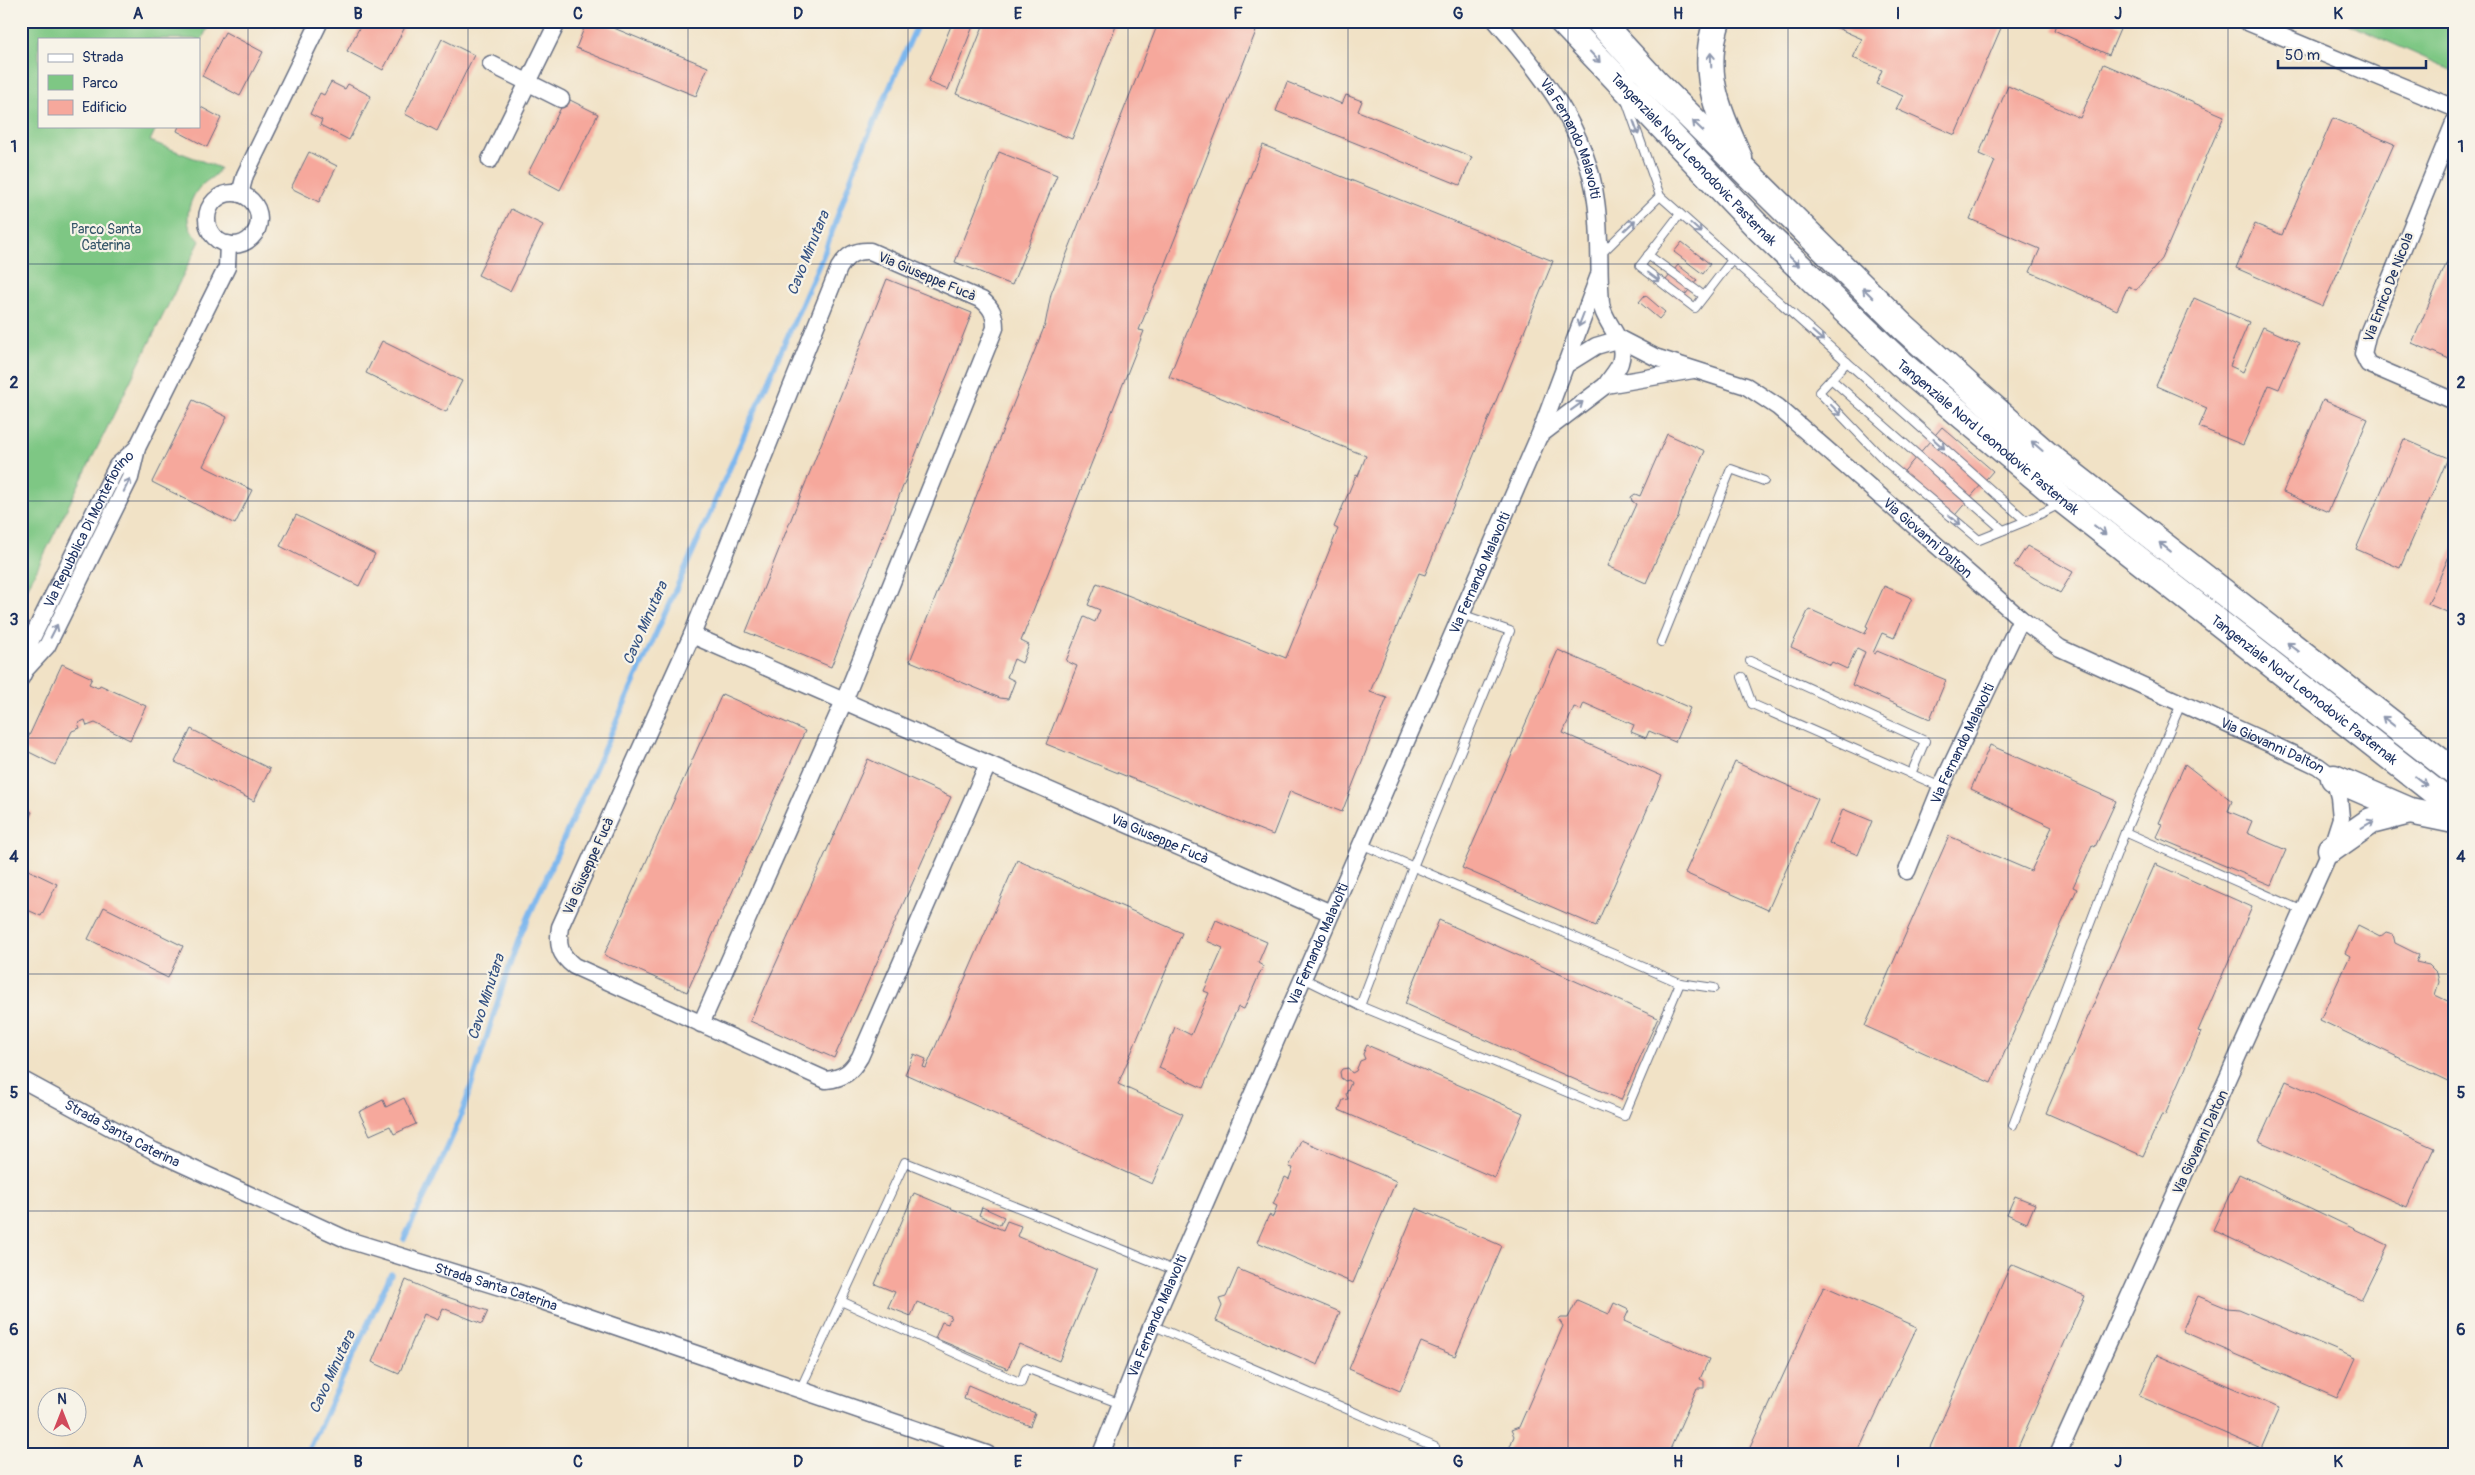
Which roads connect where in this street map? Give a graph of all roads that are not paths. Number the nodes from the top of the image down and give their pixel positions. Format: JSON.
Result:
{"nodes":[{"id":1,"x":320,"y":21,"type":"edge"},
{"id":2,"x":558,"y":21,"type":"edge"},
{"id":3,"x":1496,"y":21,"type":"edge"},
{"id":4,"x":1562,"y":21,"type":"edge"},
{"id":5,"x":1599,"y":21,"type":"edge"},
{"id":6,"x":1717,"y":21,"type":"edge"},
{"id":7,"x":2245,"y":21,"type":"edge"},
{"id":8,"x":2264,"y":25,"type":"edge"},
{"id":9,"x":491,"y":64,"type":"dead end"},
{"id":10,"x":1619,"y":82,"type":"junction"},
{"id":11,"x":528,"y":83,"type":"junction"},
{"id":12,"x":561,"y":99,"type":"dead end"},
{"id":13,"x":2454,"y":108,"type":"edge"},
{"id":14,"x":2454,"y":123,"type":"edge"},
{"id":15,"x":490,"y":160,"type":"dead end"},
{"id":16,"x":1746,"y":172,"type":"junction"},
{"id":17,"x":240,"y":194,"type":"junction"},
{"id":18,"x":1660,"y":196,"type":"junction"},
{"id":19,"x":1680,"y":214,"type":"junction"},
{"id":20,"x":228,"y":244,"type":"junction"},
{"id":21,"x":1600,"y":254,"type":"junction"},
{"id":22,"x":1648,"y":254,"type":"junction"},
{"id":23,"x":1732,"y":260,"type":"junction"},
{"id":24,"x":1599,"y":275,"type":"junction"},
{"id":25,"x":1704,"y":296,"type":"junction"},
{"id":26,"x":1620,"y":339,"type":"junction"},
{"id":27,"x":1846,"y":362,"type":"junction"},
{"id":28,"x":1564,"y":366,"type":"junction"},
{"id":29,"x":1696,"y":370,"type":"junction"},
{"id":30,"x":1831,"y":379,"type":"junction"},
{"id":31,"x":1606,"y":385,"type":"junction"},
{"id":32,"x":2454,"y":402,"type":"edge"},
{"id":33,"x":1539,"y":436,"type":"junction"},
{"id":34,"x":1764,"y":481,"type":"dead end"},
{"id":35,"x":2064,"y":502,"type":"junction"},
{"id":36,"x":2026,"y":521,"type":"junction"},
{"id":37,"x":2003,"y":530,"type":"junction"},
{"id":38,"x":1462,"y":614,"type":"junction"},
{"id":39,"x":2021,"y":619,"type":"junction"},
{"id":40,"x":692,"y":635,"type":"junction"},
{"id":41,"x":1661,"y":642,"type":"dead end"},
{"id":42,"x":1750,"y":661,"type":"dead end"},
{"id":43,"x":23,"y":674,"type":"edge"},
{"id":44,"x":1742,"y":678,"type":"dead end"},
{"id":45,"x":844,"y":701,"type":"junction"},
{"id":46,"x":2181,"y":704,"type":"junction"},
{"id":47,"x":988,"y":764,"type":"junction"},
{"id":48,"x":2454,"y":772,"type":"edge"},
{"id":49,"x":1910,"y":774,"type":"junction"},
{"id":50,"x":2334,"y":778,"type":"junction"},
{"id":51,"x":1942,"y":787,"type":"junction"},
{"id":52,"x":2454,"y":807,"type":"edge"},
{"id":53,"x":2410,"y":811,"type":"junction"},
{"id":54,"x":2454,"y":820,"type":"edge"},
{"id":55,"x":2124,"y":832,"type":"junction"},
{"id":56,"x":1361,"y":844,"type":"junction"},
{"id":57,"x":2332,"y":849,"type":"junction"},
{"id":58,"x":1413,"y":867,"type":"junction"},
{"id":59,"x":1907,"y":871,"type":"dead end"},
{"id":60,"x":2303,"y":911,"type":"junction"},
{"id":61,"x":1331,"y":913,"type":"junction"},
{"id":62,"x":1304,"y":978,"type":"junction"},
{"id":63,"x":1680,"y":984,"type":"junction"},
{"id":64,"x":1714,"y":988,"type":"dead end"},
{"id":65,"x":1360,"y":1006,"type":"junction"},
{"id":66,"x":701,"y":1024,"type":"junction"},
{"id":67,"x":21,"y":1079,"type":"edge"},
{"id":68,"x":2013,"y":1125,"type":"dead end"},
{"id":69,"x":1176,"y":1271,"type":"junction"},
{"id":70,"x":841,"y":1301,"type":"junction"},
{"id":71,"x":1152,"y":1325,"type":"junction"},
{"id":72,"x":800,"y":1390,"type":"junction"},
{"id":73,"x":1121,"y":1404,"type":"junction"},
{"id":74,"x":1435,"y":1448,"type":"dead end"},
{"id":75,"x":988,"y":1454,"type":"edge"},
{"id":76,"x":1101,"y":1454,"type":"edge"},
{"id":77,"x":2058,"y":1454,"type":"edge"}],
"edges":[{"from":1,"to":17,"type":"street"},
{"from":2,"to":11,"type":"street"},
{"from":3,"to":21,"type":"street","name":"Via Fernando Malavolti"},
{"from":4,"to":10,"type":"highway","name":"Tangenziale Nord Leonodovic Pasternak","one_way":true},
{"from":16,"to":5,"type":"highway","name":"Tangenziale Nord Leonodovic Pasternak","one_way":true},
{"from":16,"to":6,"type":"highway","one_way":true},
{"from":7,"to":8,"type":"street"},
{"from":8,"to":13,"type":"street"},
{"from":9,"to":11,"type":"street"},
{"from":10,"to":18,"type":"lane","one_way":true},
{"from":10,"to":35,"type":"highway","name":"Tangenziale Nord Leonodovic Pasternak","one_way":true},
{"from":11,"to":12,"type":"street"},
{"from":11,"to":15,"type":"street"},
{"from":14,"to":32,"type":"street","name":"Via Enrico De Nicola"},
{"from":48,"to":16,"type":"highway","name":"Tangenziale Nord Leonodovic Pasternak","one_way":true},
{"from":17,"to":20,"type":"street"},
{"from":17,"to":20,"type":"street"},
{"from":18,"to":19,"type":"lane"},
{"from":21,"to":18,"type":"lane","one_way":true},
{"from":19,"to":22,"type":"lane"},
{"from":19,"to":23,"type":"lane","one_way":true},
{"from":20,"to":43,"type":"street","name":"Via Repubblica Di Montefiorino"},
{"from":21,"to":24,"type":"street","name":"Via Fernando Malavolti"},
{"from":22,"to":25,"type":"lane"},
{"from":22,"to":25,"type":"lane","one_way":true},
{"from":23,"to":25,"type":"lane"},
{"from":23,"to":27,"type":"lane","one_way":true},
{"from":24,"to":26,"type":"street","name":"Via Fernando Malavolti"},
{"from":24,"to":28,"type":"street","name":"Via Fernando Malavolti","one_way":true},
{"from":26,"to":28,"type":"street"},
{"from":26,"to":29,"type":"street","name":"Via Giovanni Dalton"},
{"from":26,"to":31,"type":"street","name":"Via Fernando Malavolti"},
{"from":27,"to":30,"type":"lane"},
{"from":27,"to":36,"type":"lane","one_way":true},
{"from":28,"to":33,"type":"street","name":"Via Fernando Malavolti"},
{"from":29,"to":31,"type":"street","name":"Via Fernando Malavolti"},
{"from":29,"to":39,"type":"street","name":"Via Giovanni Dalton"},
{"from":30,"to":37,"type":"lane"},
{"from":30,"to":37,"type":"lane","one_way":true},
{"from":33,"to":31,"type":"street","name":"Via Fernando Malavolti","one_way":true},
{"from":33,"to":38,"type":"street","name":"Via Fernando Malavolti"},
{"from":34,"to":41,"type":"lane"},
{"from":35,"to":36,"type":"lane"},
{"from":35,"to":52,"type":"highway","name":"Tangenziale Nord Leonodovic Pasternak","one_way":true},
{"from":36,"to":37,"type":"lane"},
{"from":38,"to":56,"type":"street","name":"Via Fernando Malavolti"},
{"from":38,"to":58,"type":"lane"},
{"from":39,"to":46,"type":"street","name":"Via Giovanni Dalton"},
{"from":39,"to":51,"type":"street","name":"Via Fernando Malavolti"},
{"from":40,"to":45,"type":"street","name":"Via Giuseppe Fucà"},
{"from":40,"to":45,"type":"street","name":"Via Giuseppe Fucà"},
{"from":40,"to":66,"type":"street","name":"Via Giuseppe Fucà"},
{"from":42,"to":49,"type":"lane"},
{"from":44,"to":49,"type":"lane"},
{"from":45,"to":47,"type":"street","name":"Via Giuseppe Fucà"},
{"from":45,"to":66,"type":"street","name":"Via Giuseppe Fucà"},
{"from":46,"to":50,"type":"street","name":"Via Giovanni Dalton"},
{"from":46,"to":55,"type":"lane"},
{"from":47,"to":61,"type":"street","name":"Via Giuseppe Fucà"},
{"from":47,"to":66,"type":"street","name":"Via Giuseppe Fucà"},
{"from":49,"to":51,"type":"lane"},
{"from":50,"to":53,"type":"highway"},
{"from":50,"to":57,"type":"street","name":"Via Giovanni Dalton"},
{"from":51,"to":59,"type":"street","name":"Via Fernando Malavolti"},
{"from":53,"to":54,"type":"highway"},
{"from":57,"to":53,"type":"highway","one_way":true},
{"from":55,"to":60,"type":"lane"},
{"from":55,"to":68,"type":"lane"},
{"from":56,"to":58,"type":"lane"},
{"from":56,"to":61,"type":"street","name":"Via Fernando Malavolti"},
{"from":57,"to":60,"type":"street","name":"Via Giovanni Dalton"},
{"from":58,"to":63,"type":"lane"},
{"from":58,"to":65,"type":"lane"},
{"from":60,"to":77,"type":"street","name":"Via Giovanni Dalton"},
{"from":61,"to":62,"type":"street","name":"Via Fernando Malavolti"},
{"from":62,"to":65,"type":"lane"},
{"from":62,"to":69,"type":"street","name":"Via Fernando Malavolti"},
{"from":63,"to":64,"type":"lane"},
{"from":63,"to":65,"type":"lane"},
{"from":67,"to":72,"type":"street","name":"Strada Santa Caterina"},
{"from":69,"to":70,"type":"lane"},
{"from":69,"to":71,"type":"street","name":"Via Fernando Malavolti"},
{"from":70,"to":72,"type":"lane"},
{"from":70,"to":73,"type":"lane"},
{"from":71,"to":73,"type":"street","name":"Via Fernando Malavolti"},
{"from":71,"to":74,"type":"lane"},
{"from":72,"to":75,"type":"street","name":"Strada Santa Caterina"},
{"from":73,"to":76,"type":"street","name":"Via Fernando Malavolti"}]}
